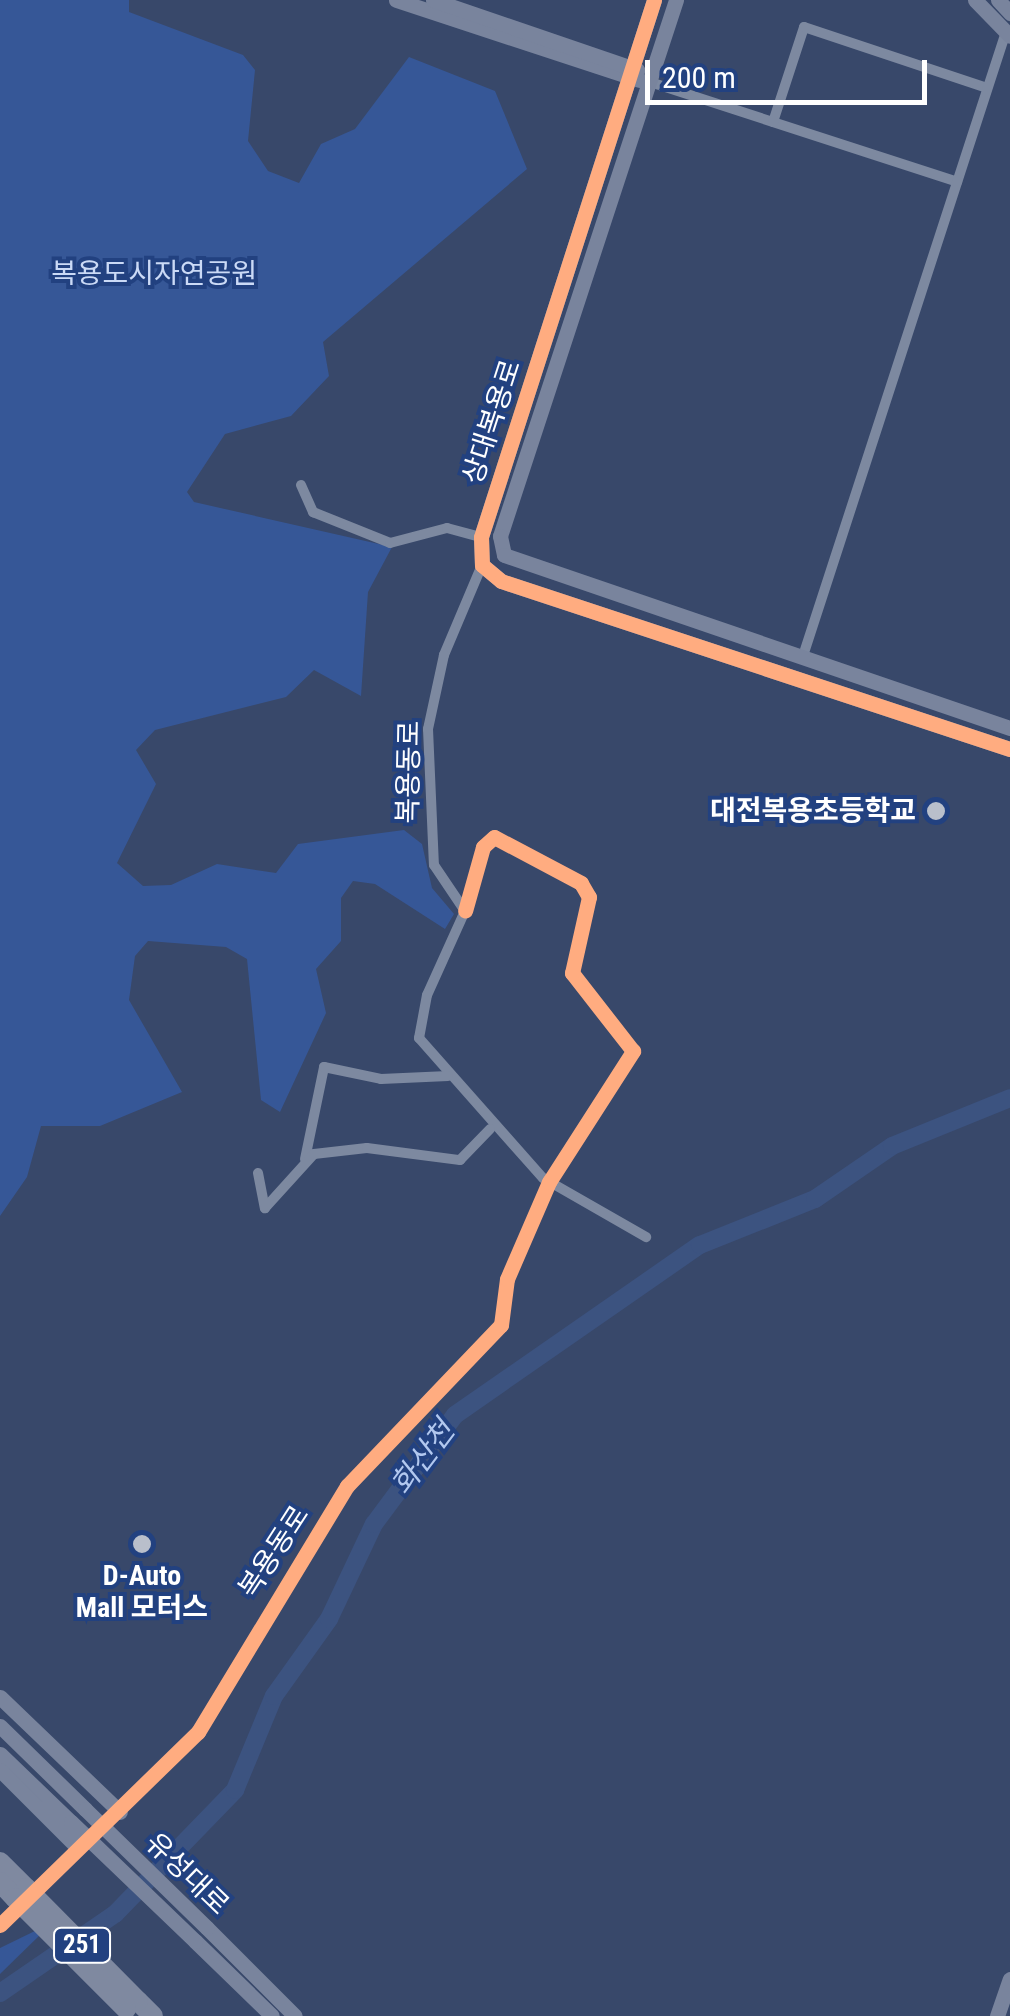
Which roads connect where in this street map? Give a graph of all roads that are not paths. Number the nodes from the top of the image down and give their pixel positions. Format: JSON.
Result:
{"nodes":[{"id":1,"x":396,"y":0,"type":"edge"},
{"id":2,"x":433,"y":0,"type":"edge"},
{"id":3,"x":654,"y":0,"type":"edge"},
{"id":4,"x":676,"y":0,"type":"edge"},
{"id":5,"x":975,"y":0,"type":"edge"},
{"id":6,"x":998,"y":0,"type":"edge"},
{"id":7,"x":1010,"y":13,"type":"edge"},
{"id":8,"x":1008,"y":34,"type":"edge"},
{"id":9,"x":631,"y":72,"type":"junction"},
{"id":10,"x":650,"y":82,"type":"junction"},
{"id":11,"x":987,"y":88,"type":"junction"},
{"id":12,"x":773,"y":122,"type":"junction"},
{"id":13,"x":957,"y":182,"type":"junction"},
{"id":14,"x":301,"y":485,"type":"dead end"},
{"id":15,"x":481,"y":537,"type":"junction"},
{"id":16,"x":482,"y":565,"type":"junction"},
{"id":17,"x":802,"y":660,"type":"junction"},
{"id":18,"x":1010,"y":728,"type":"edge"},
{"id":19,"x":1010,"y":749,"type":"edge"},
{"id":20,"x":465,"y":911,"type":"junction"},
{"id":21,"x":448,"y":1076,"type":"junction"},
{"id":22,"x":490,"y":1129,"type":"junction"},
{"id":23,"x":305,"y":1159,"type":"junction"},
{"id":24,"x":258,"y":1172,"type":"dead end"},
{"id":25,"x":549,"y":1182,"type":"junction"},
{"id":26,"x":646,"y":1236,"type":"dead end"},
{"id":27,"x":0,"y":1697,"type":"edge"},
{"id":28,"x":0,"y":1726,"type":"edge"},
{"id":29,"x":0,"y":1754,"type":"edge"},
{"id":30,"x":0,"y":1770,"type":"edge"},
{"id":31,"x":120,"y":1812,"type":"junction"},
{"id":32,"x":78,"y":1848,"type":"junction"},
{"id":33,"x":0,"y":1862,"type":"edge"},
{"id":34,"x":14,"y":1890,"type":"edge"},
{"id":35,"x":0,"y":1925,"type":"edge"},
{"id":36,"x":1010,"y":1979,"type":"edge"},
{"id":37,"x":137,"y":2010,"type":"edge"},
{"id":38,"x":272,"y":2016,"type":"edge"},
{"id":39,"x":294,"y":2016,"type":"edge"},
{"id":40,"x":998,"y":2016,"type":"edge"}],
"edges":[{"from":1,"to":9,"type":"street"},
{"from":2,"to":9,"type":"street"},
{"from":3,"to":9,"type":"street","name":"상대복용로"},
{"from":4,"to":10,"type":"street","name":"상대복용로"},
{"from":5,"to":8,"type":"street"},
{"from":6,"to":7,"type":"street"},
{"from":8,"to":11,"type":"street"},
{"from":9,"to":10,"type":"street"},
{"from":9,"to":15,"type":"street","name":"상대복용로"},
{"from":10,"to":12,"type":"street"},
{"from":10,"to":17,"type":"street","name":"상대복용로"},
{"from":11,"to":12,"type":"street"},
{"from":11,"to":13,"type":"street"},
{"from":12,"to":13,"type":"street"},
{"from":13,"to":17,"type":"street"},
{"from":14,"to":15,"type":"street"},
{"from":15,"to":16,"type":"street","name":"상대복용로"},
{"from":16,"to":19,"type":"street"},
{"from":16,"to":20,"type":"street","name":"복용동로"},
{"from":17,"to":18,"type":"street"},
{"from":20,"to":21,"type":"street"},
{"from":20,"to":25,"type":"street","name":"복용동로"},
{"from":21,"to":22,"type":"street"},
{"from":21,"to":23,"type":"street"},
{"from":22,"to":23,"type":"street"},
{"from":22,"to":25,"type":"street"},
{"from":23,"to":24,"type":"street"},
{"from":25,"to":26,"type":"street"},
{"from":25,"to":31,"type":"street","name":"복용동로"},
{"from":27,"to":31,"type":"street"},
{"from":28,"to":39,"type":"street","name":"유성대로","bridge":true},
{"from":29,"to":38,"type":"street","name":"유성대로","bridge":true},
{"from":30,"to":32,"type":"street"},
{"from":31,"to":32,"type":"street","name":"복용동로"},
{"from":32,"to":35,"type":"street","name":"복용동로"},
{"from":33,"to":34,"type":"highway","number":"251"},
{"from":34,"to":37,"type":"highway","number":"251","bridge":true},
{"from":36,"to":40,"type":"street"}]}
